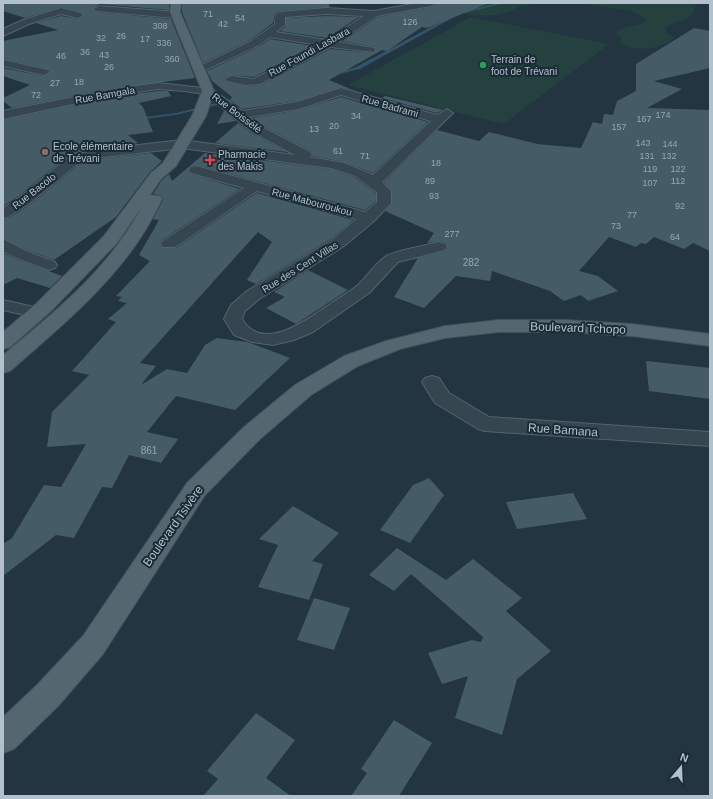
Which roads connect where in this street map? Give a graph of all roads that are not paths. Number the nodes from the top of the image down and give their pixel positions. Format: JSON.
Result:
{"nodes":[{"id":1,"x":431,"y":3,"type":"edge"},
{"id":2,"x":99,"y":9,"type":"dead end"},
{"id":3,"x":176,"y":9,"type":"edge"},
{"id":4,"x":374,"y":14,"type":"junction"},
{"id":5,"x":78,"y":15,"type":"dead end"},
{"id":6,"x":3,"y":33,"type":"edge"},
{"id":7,"x":268,"y":34,"type":"junction"},
{"id":8,"x":330,"y":43,"type":"junction"},
{"id":9,"x":370,"y":50,"type":"dead end"},
{"id":10,"x":3,"y":63,"type":"edge"},
{"id":11,"x":199,"y":69,"type":"junction"},
{"id":12,"x":44,"y":72,"type":"dead end"},
{"id":13,"x":231,"y":79,"type":"dead end"},
{"id":14,"x":206,"y":95,"type":"junction"},
{"id":15,"x":229,"y":107,"type":"junction"},
{"id":16,"x":450,"y":111,"type":"dead end"},
{"id":17,"x":3,"y":115,"type":"edge"},
{"id":18,"x":440,"y":120,"type":"junction"},
{"id":19,"x":182,"y":144,"type":"junction"},
{"id":20,"x":332,"y":164,"type":"junction"},
{"id":21,"x":169,"y":166,"type":"junction"},
{"id":22,"x":196,"y":170,"type":"dead end"},
{"id":23,"x":375,"y":180,"type":"junction"},
{"id":24,"x":254,"y":187,"type":"junction"},
{"id":25,"x":3,"y":214,"type":"edge"},
{"id":26,"x":369,"y":218,"type":"junction"},
{"id":27,"x":3,"y":244,"type":"edge"},
{"id":28,"x":169,"y":244,"type":"dead end"},
{"id":29,"x":439,"y":247,"type":"dead end"},
{"id":30,"x":49,"y":265,"type":"dead end"},
{"id":31,"x":77,"y":299,"type":"junction"},
{"id":32,"x":3,"y":306,"type":"edge"},
{"id":33,"x":38,"y":313,"type":"junction"},
{"id":34,"x":445,"y":332,"type":"joint"},
{"id":35,"x":710,"y":340,"type":"edge"},
{"id":36,"x":3,"y":343,"type":"edge"},
{"id":37,"x":3,"y":365,"type":"edge"},
{"id":38,"x":432,"y":382,"type":"dead end"},
{"id":39,"x":710,"y":439,"type":"edge"},
{"id":40,"x":3,"y":738,"type":"edge"}],
"edges":[{"from":1,"to":4,"type":"street","name":"Rue Foundi Lasbara"},
{"from":2,"to":3,"type":"street"},
{"from":3,"to":11,"type":"main road"},
{"from":4,"to":7,"type":"street"},
{"from":4,"to":8,"type":"street","name":"Rue Foundi Lasbara"},
{"from":5,"to":6,"type":"street"},
{"from":7,"to":8,"type":"street"},
{"from":7,"to":11,"type":"street"},
{"from":8,"to":9,"type":"street"},
{"from":8,"to":13,"type":"street","name":"Rue Foundi Lasbara"},
{"from":10,"to":12,"type":"street"},
{"from":11,"to":14,"type":"main road"},
{"from":14,"to":15,"type":"street","name":"Rue Boissélé"},
{"from":14,"to":17,"type":"street","name":"Rue Bamgala"},
{"from":14,"to":19,"type":"main road"},
{"from":15,"to":18,"type":"street","name":"Rue Badrami"},
{"from":15,"to":20,"type":"street","name":"Rue Boissélé"},
{"from":16,"to":18,"type":"street","name":"Rue Badrami"},
{"from":18,"to":23,"type":"street","name":"Rue Badrami"},
{"from":19,"to":20,"type":"street"},
{"from":19,"to":21,"type":"main road"},
{"from":19,"to":25,"type":"street","name":"Rue Bacolo"},
{"from":20,"to":23,"type":"street"},
{"from":21,"to":31,"type":"main road"},
{"from":21,"to":33,"type":"main road"},
{"from":22,"to":24,"type":"street","name":"Rue Mabouroukou"},
{"from":23,"to":26,"type":"street","name":"Rue des Cent Villas"},
{"from":24,"to":26,"type":"street","name":"Rue Mabouroukou"},
{"from":24,"to":28,"type":"street"},
{"from":26,"to":29,"type":"street","name":"Rue des Cent Villas"},
{"from":27,"to":30,"type":"street"},
{"from":31,"to":33,"type":"main road"},
{"from":31,"to":37,"type":"main road"},
{"from":32,"to":33,"type":"street"},
{"from":33,"to":36,"type":"main road"},
{"from":33,"to":37,"type":"main road"},
{"from":34,"to":35,"type":"main road","name":"Boulevard Tchopo"},
{"from":34,"to":40,"type":"main road","name":"Boulevard Tsivère"},
{"from":38,"to":39,"type":"street","name":"Rue Bamana"}]}
